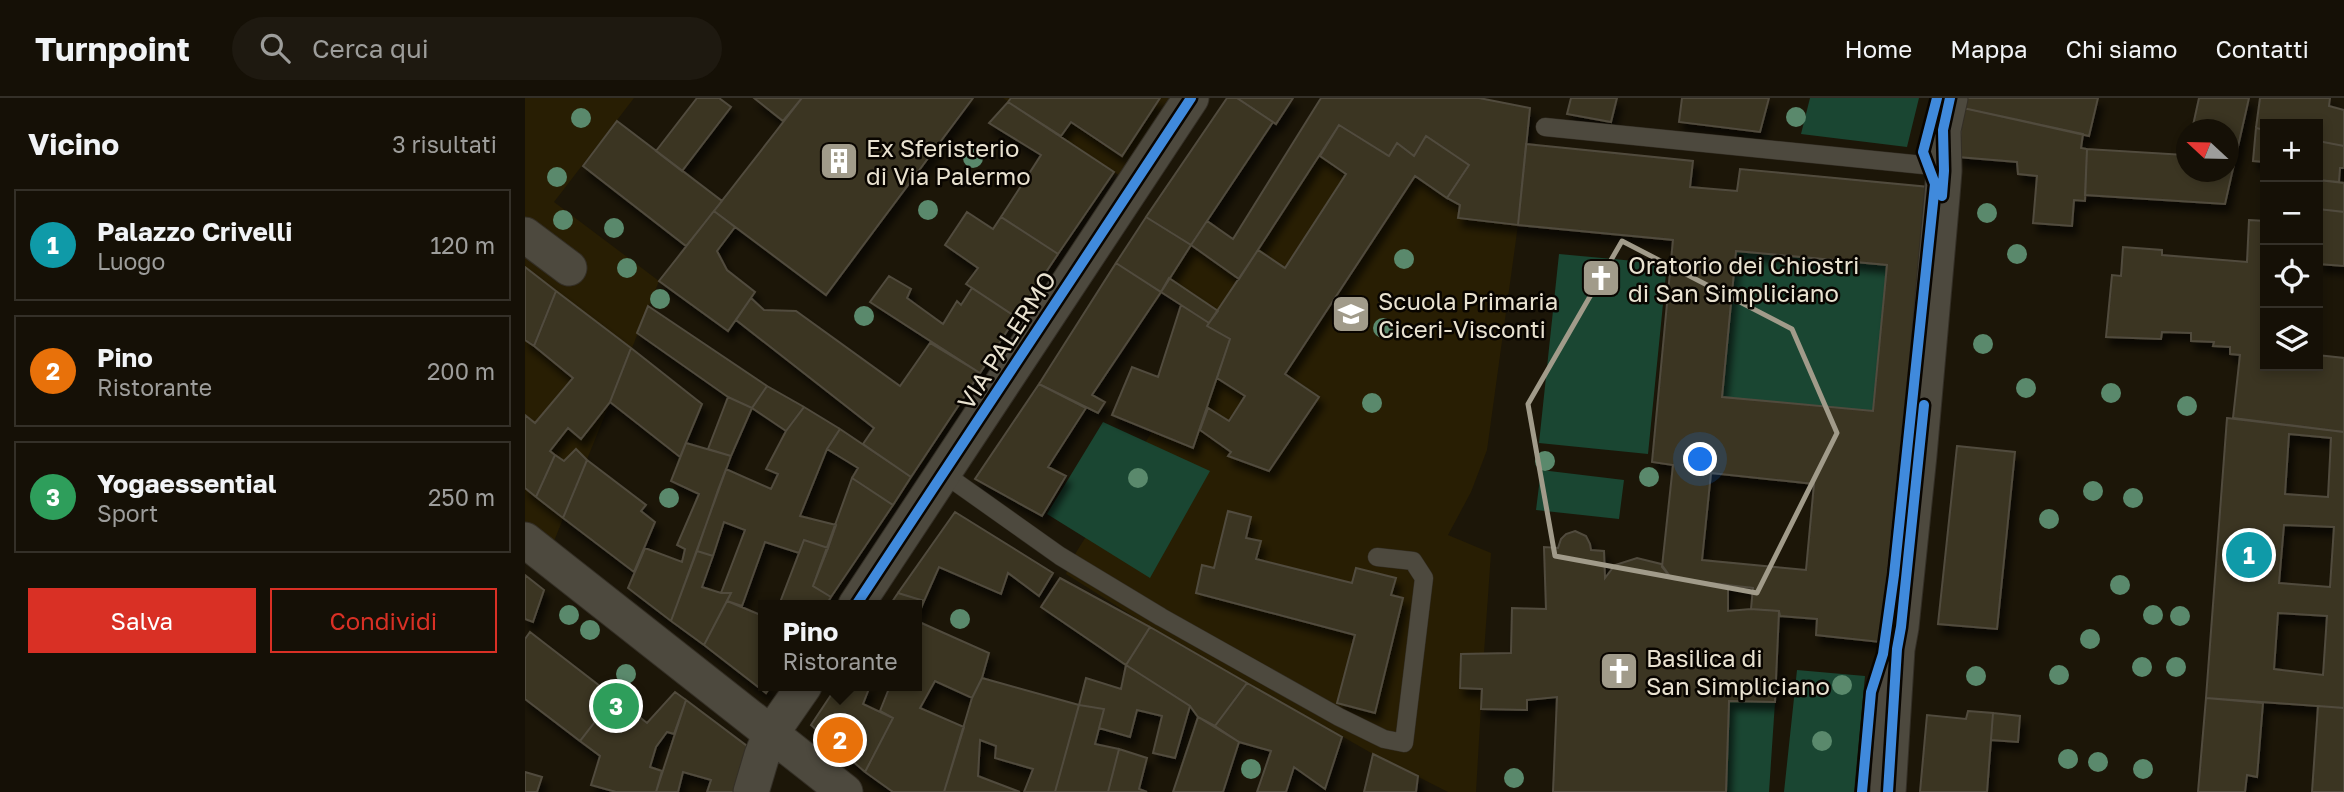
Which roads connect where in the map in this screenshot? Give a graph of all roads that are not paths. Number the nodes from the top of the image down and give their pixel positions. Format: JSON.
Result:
{"nodes":[{"id":1,"x":1191,"y":98,"type":"edge"},
{"id":2,"x":1950,"y":98,"type":"edge"},
{"id":3,"x":1545,"y":127,"type":"dead end"},
{"id":4,"x":1943,"y":167,"type":"junction"},
{"id":5,"x":525,"y":235,"type":"edge"},
{"id":6,"x":569,"y":268,"type":"dead end"},
{"id":7,"x":943,"y":473,"type":"junction"},
{"id":8,"x":525,"y":540,"type":"edge"},
{"id":9,"x":1377,"y":557,"type":"dead end"},
{"id":10,"x":859,"y":600,"type":"edge"},
{"id":11,"x":801,"y":691,"type":"edge"},
{"id":12,"x":770,"y":735,"type":"junction"},
{"id":13,"x":751,"y":792,"type":"edge"},
{"id":14,"x":845,"y":792,"type":"edge"},
{"id":15,"x":1888,"y":792,"type":"edge"}],
"edges":[{"from":1,"to":7,"type":"street","name":"VIA PALERMO"},
{"from":2,"to":4,"type":"street"},
{"from":3,"to":4,"type":"lane"},
{"from":4,"to":15,"type":"street"},
{"from":5,"to":6,"type":"street"},
{"from":7,"to":9,"type":"lane"},
{"from":7,"to":10,"type":"street","name":"VIA PALERMO"},
{"from":8,"to":12,"type":"street"},
{"from":11,"to":12,"type":"street"},
{"from":12,"to":13,"type":"street"},
{"from":12,"to":14,"type":"street"}]}
